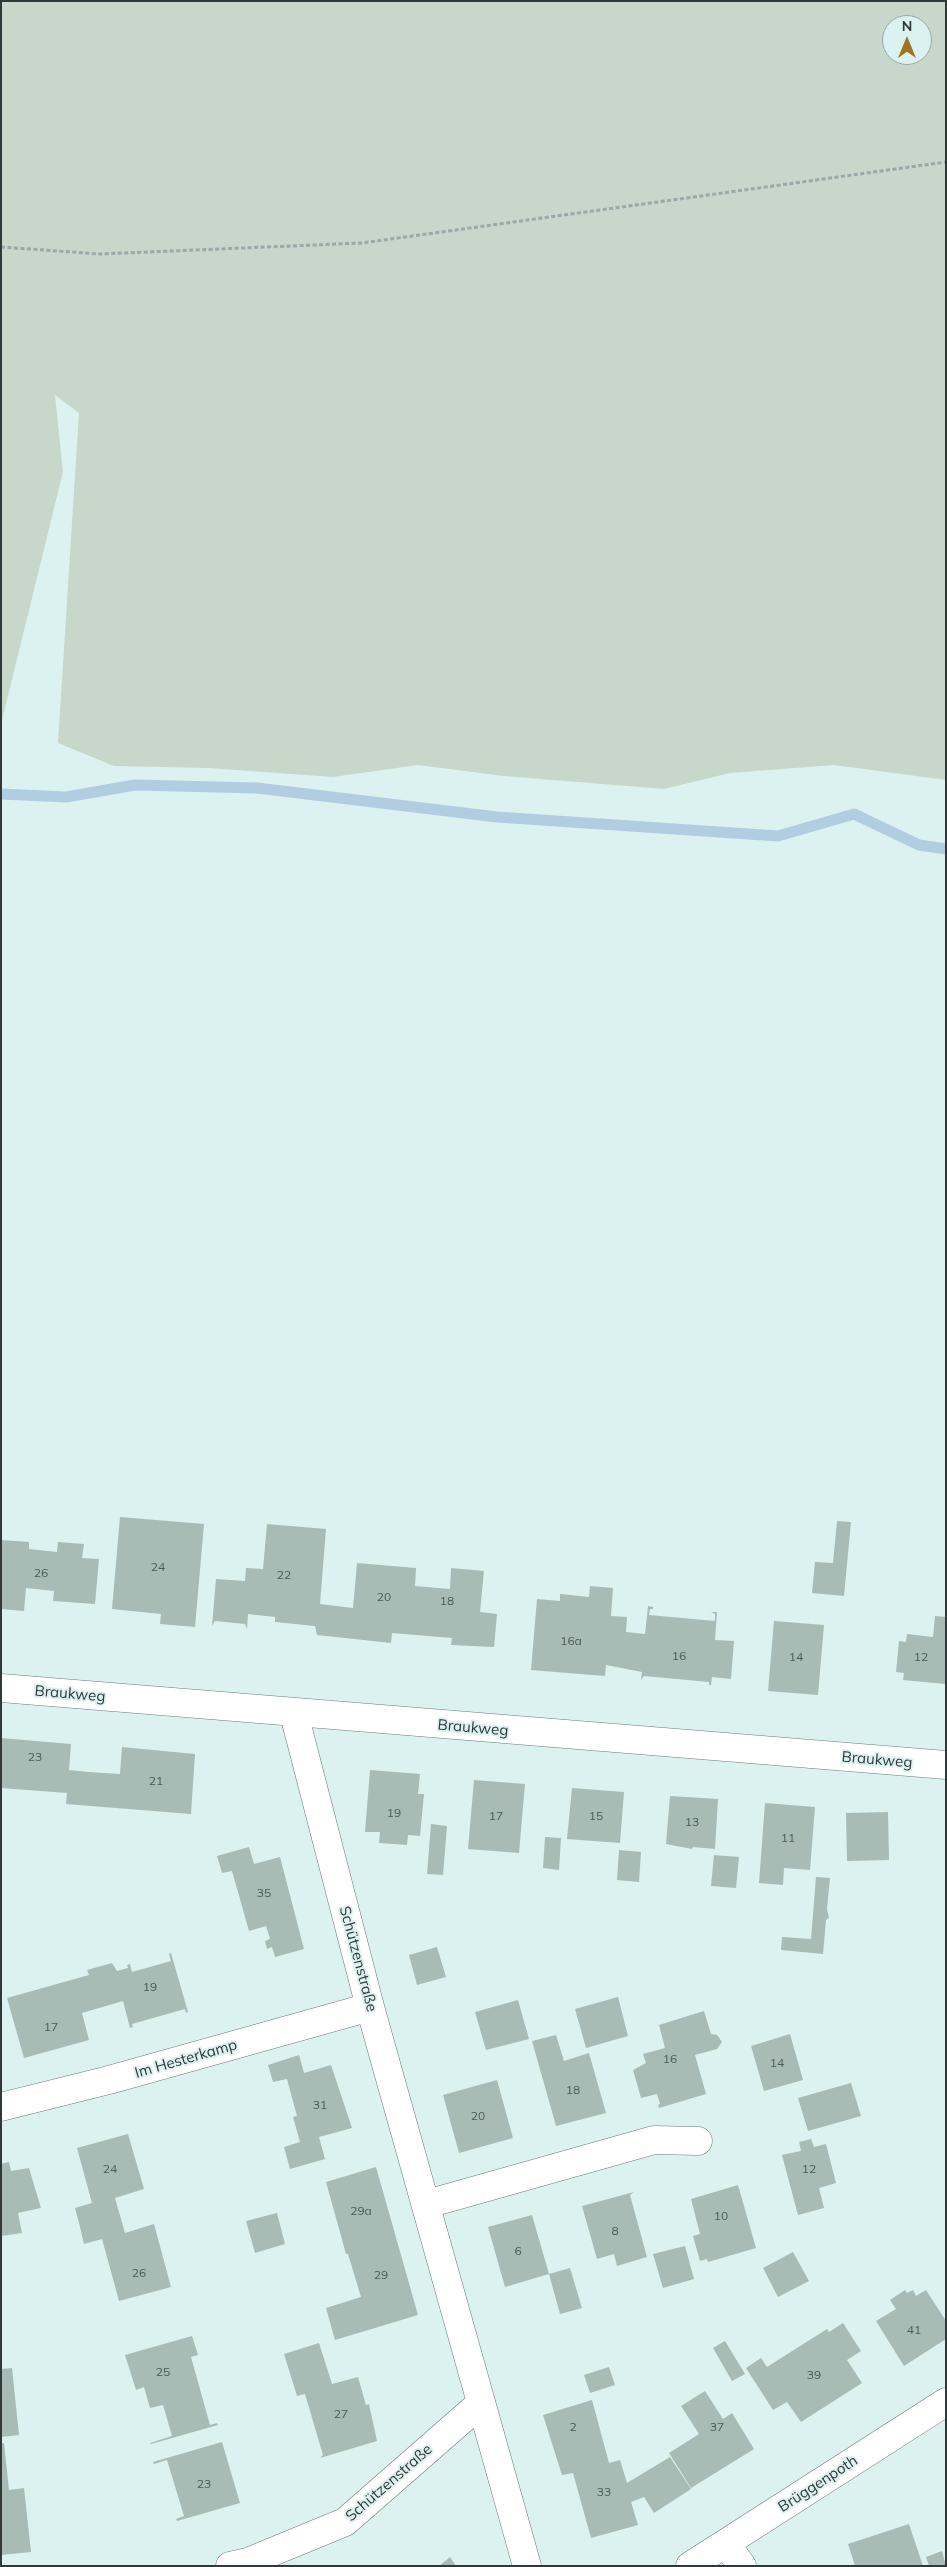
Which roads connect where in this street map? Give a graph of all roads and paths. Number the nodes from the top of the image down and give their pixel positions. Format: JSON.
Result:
{"nodes":[{"id":1,"x":946,"y":162,"type":"edge"},
{"id":2,"x":1,"y":247,"type":"edge"},
{"id":3,"x":1,"y":1688,"type":"edge"},
{"id":4,"x":294,"y":1714,"type":"junction"},
{"id":5,"x":946,"y":1765,"type":"edge"},
{"id":6,"x":370,"y":2007,"type":"junction"},
{"id":7,"x":1,"y":2107,"type":"edge"},
{"id":8,"x":698,"y":2141,"type":"dead end"},
{"id":9,"x":427,"y":2204,"type":"junction"},
{"id":10,"x":946,"y":2402,"type":"edge"},
{"id":11,"x":481,"y":2403,"type":"junction"},
{"id":12,"x":726,"y":2544,"type":"junction"},
{"id":13,"x":230,"y":2566,"type":"edge"},
{"id":14,"x":527,"y":2566,"type":"edge"},
{"id":15,"x":690,"y":2566,"type":"edge"},
{"id":16,"x":742,"y":2566,"type":"edge"}],
"edges":[{"from":1,"to":2,"type":"path"},
{"from":3,"to":4,"type":"street","name":"Braukweg"},
{"from":4,"to":5,"type":"street","name":"Braukweg"},
{"from":4,"to":6,"type":"street","name":"Schützenstraße"},
{"from":6,"to":7,"type":"street","name":"Im Hesterkamp"},
{"from":6,"to":9,"type":"street","name":"Schützenstraße"},
{"from":8,"to":9,"type":"street"},
{"from":9,"to":11,"type":"street","name":"Schützenstraße"},
{"from":10,"to":12,"type":"street","name":"Brüggenpoth"},
{"from":11,"to":13,"type":"street","name":"Schützenstraße"},
{"from":11,"to":14,"type":"street","name":"Schützenstraße"},
{"from":12,"to":15,"type":"street","name":"Brüggenpoth"},
{"from":12,"to":16,"type":"street"}]}
